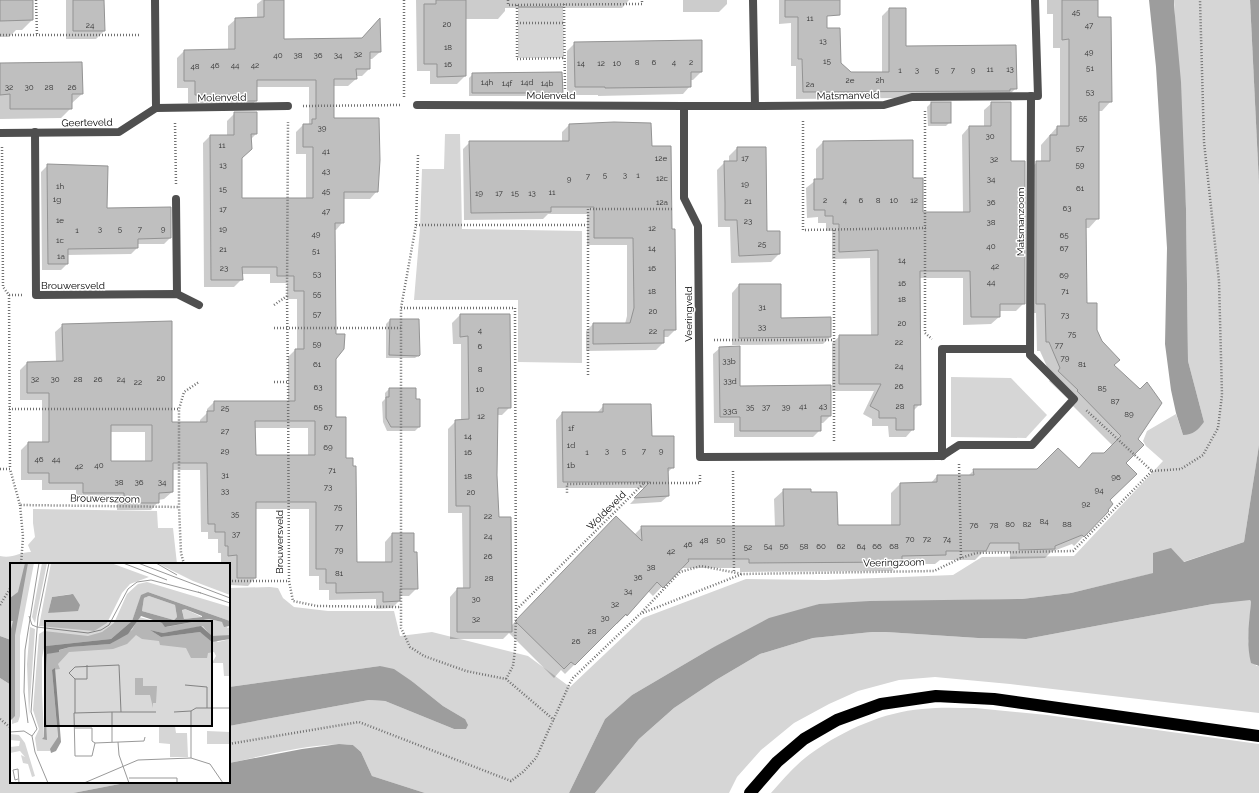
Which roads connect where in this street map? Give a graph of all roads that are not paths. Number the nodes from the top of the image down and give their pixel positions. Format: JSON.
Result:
{"nodes":[{"id":1,"x":155,"y":0,"type":"edge"},
{"id":2,"x":753,"y":0,"type":"edge"},
{"id":3,"x":1035,"y":0,"type":"edge"},
{"id":4,"x":1034,"y":96,"type":"junction"},
{"id":5,"x":417,"y":105,"type":"dead end"},
{"id":6,"x":288,"y":106,"type":"road end"},
{"id":7,"x":684,"y":106,"type":"junction"},
{"id":8,"x":754,"y":106,"type":"junction"},
{"id":9,"x":156,"y":108,"type":"junction"},
{"id":10,"x":35,"y":132,"type":"junction"},
{"id":11,"x":1,"y":133,"type":"edge"},
{"id":12,"x":176,"y":199,"type":"road end"},
{"id":13,"x":177,"y":294,"type":"junction"},
{"id":14,"x":199,"y":305,"type":"dead end"},
{"id":15,"x":1030,"y":349,"type":"junction"},
{"id":16,"x":942,"y":456,"type":"junction"},
{"id":17,"x":1259,"y":736,"type":"edge"},
{"id":18,"x":750,"y":793,"type":"edge"}],
"edges":[{"from":1,"to":9,"type":"street"},
{"from":2,"to":8,"type":"street"},
{"from":3,"to":4,"type":"street","name":"Matsmanzoom"},
{"from":4,"to":8,"type":"street","name":"Matsmanveld"},
{"from":4,"to":15,"type":"street","name":"Matsmanzoom"},
{"from":5,"to":7,"type":"street","name":"Molenveld"},
{"from":6,"to":9,"type":"street","name":"Molenveld"},
{"from":7,"to":8,"type":"street"},
{"from":7,"to":16,"type":"street","name":"Veeringveld"},
{"from":9,"to":10,"type":"street","name":"Geerteveld"},
{"from":10,"to":11,"type":"street","name":"Geerteveld"},
{"from":10,"to":13,"type":"street","name":"Brouwersveld"},
{"from":12,"to":13,"type":"street"},
{"from":13,"to":14,"type":"street","name":"Brouwersveld"},
{"from":15,"to":16,"type":"street"},
{"from":15,"to":16,"type":"street"},
{"from":17,"to":18,"type":"highway"}]}
